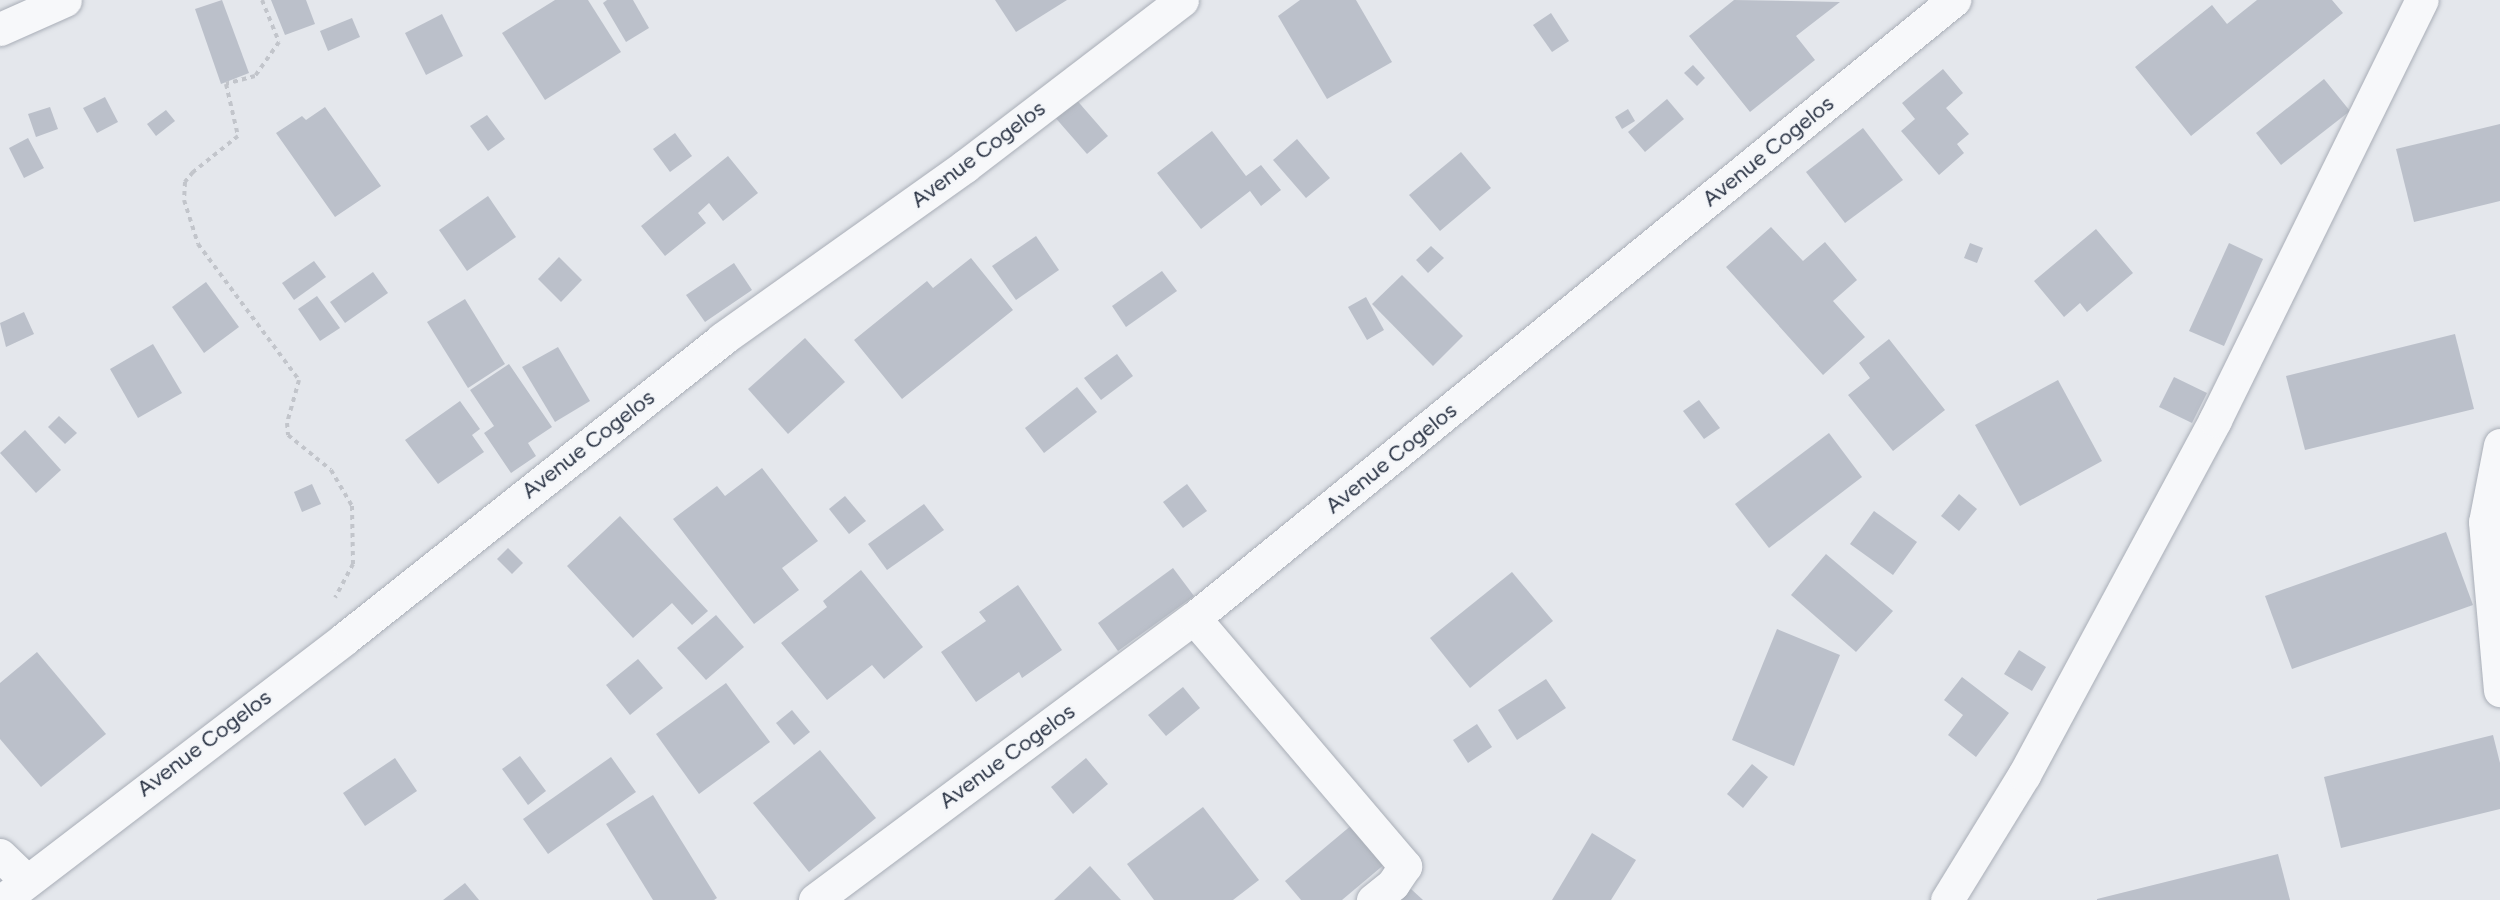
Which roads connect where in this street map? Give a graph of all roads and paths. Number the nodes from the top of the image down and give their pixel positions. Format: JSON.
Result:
{"nodes":[{"id":1,"x":65,"y":0,"type":"edge"},
{"id":2,"x":262,"y":0,"type":"edge"},
{"id":3,"x":1182,"y":0,"type":"edge"},
{"id":4,"x":1954,"y":0,"type":"edge"},
{"id":5,"x":2422,"y":0,"type":"edge"},
{"id":6,"x":0,"y":29,"type":"edge"},
{"id":7,"x":2500,"y":445,"type":"edge"},
{"id":8,"x":1194,"y":618,"type":"junction"},
{"id":9,"x":344,"y":639,"type":"junction"},
{"id":10,"x":2500,"y":690,"type":"edge"},
{"id":11,"x":0,"y":855,"type":"edge"},
{"id":12,"x":14,"y":890,"type":"edge"},
{"id":13,"x":814,"y":900,"type":"edge"},
{"id":14,"x":1373,"y":900,"type":"edge"},
{"id":15,"x":1947,"y":900,"type":"edge"}],
"edges":[{"from":1,"to":6,"type":"street"},
{"from":2,"to":9,"type":"path"},
{"from":3,"to":9,"type":"street","name":"Avenue Cogelos"},
{"from":4,"to":8,"type":"street","name":"Avenue Cogelos"},
{"from":5,"to":15,"type":"street"},
{"from":7,"to":10,"type":"street"},
{"from":8,"to":13,"type":"street","name":"Avenue Cogelos"},
{"from":8,"to":14,"type":"street"},
{"from":9,"to":12,"type":"street","name":"Avenue Cogelos"},
{"from":11,"to":12,"type":"street"}]}
